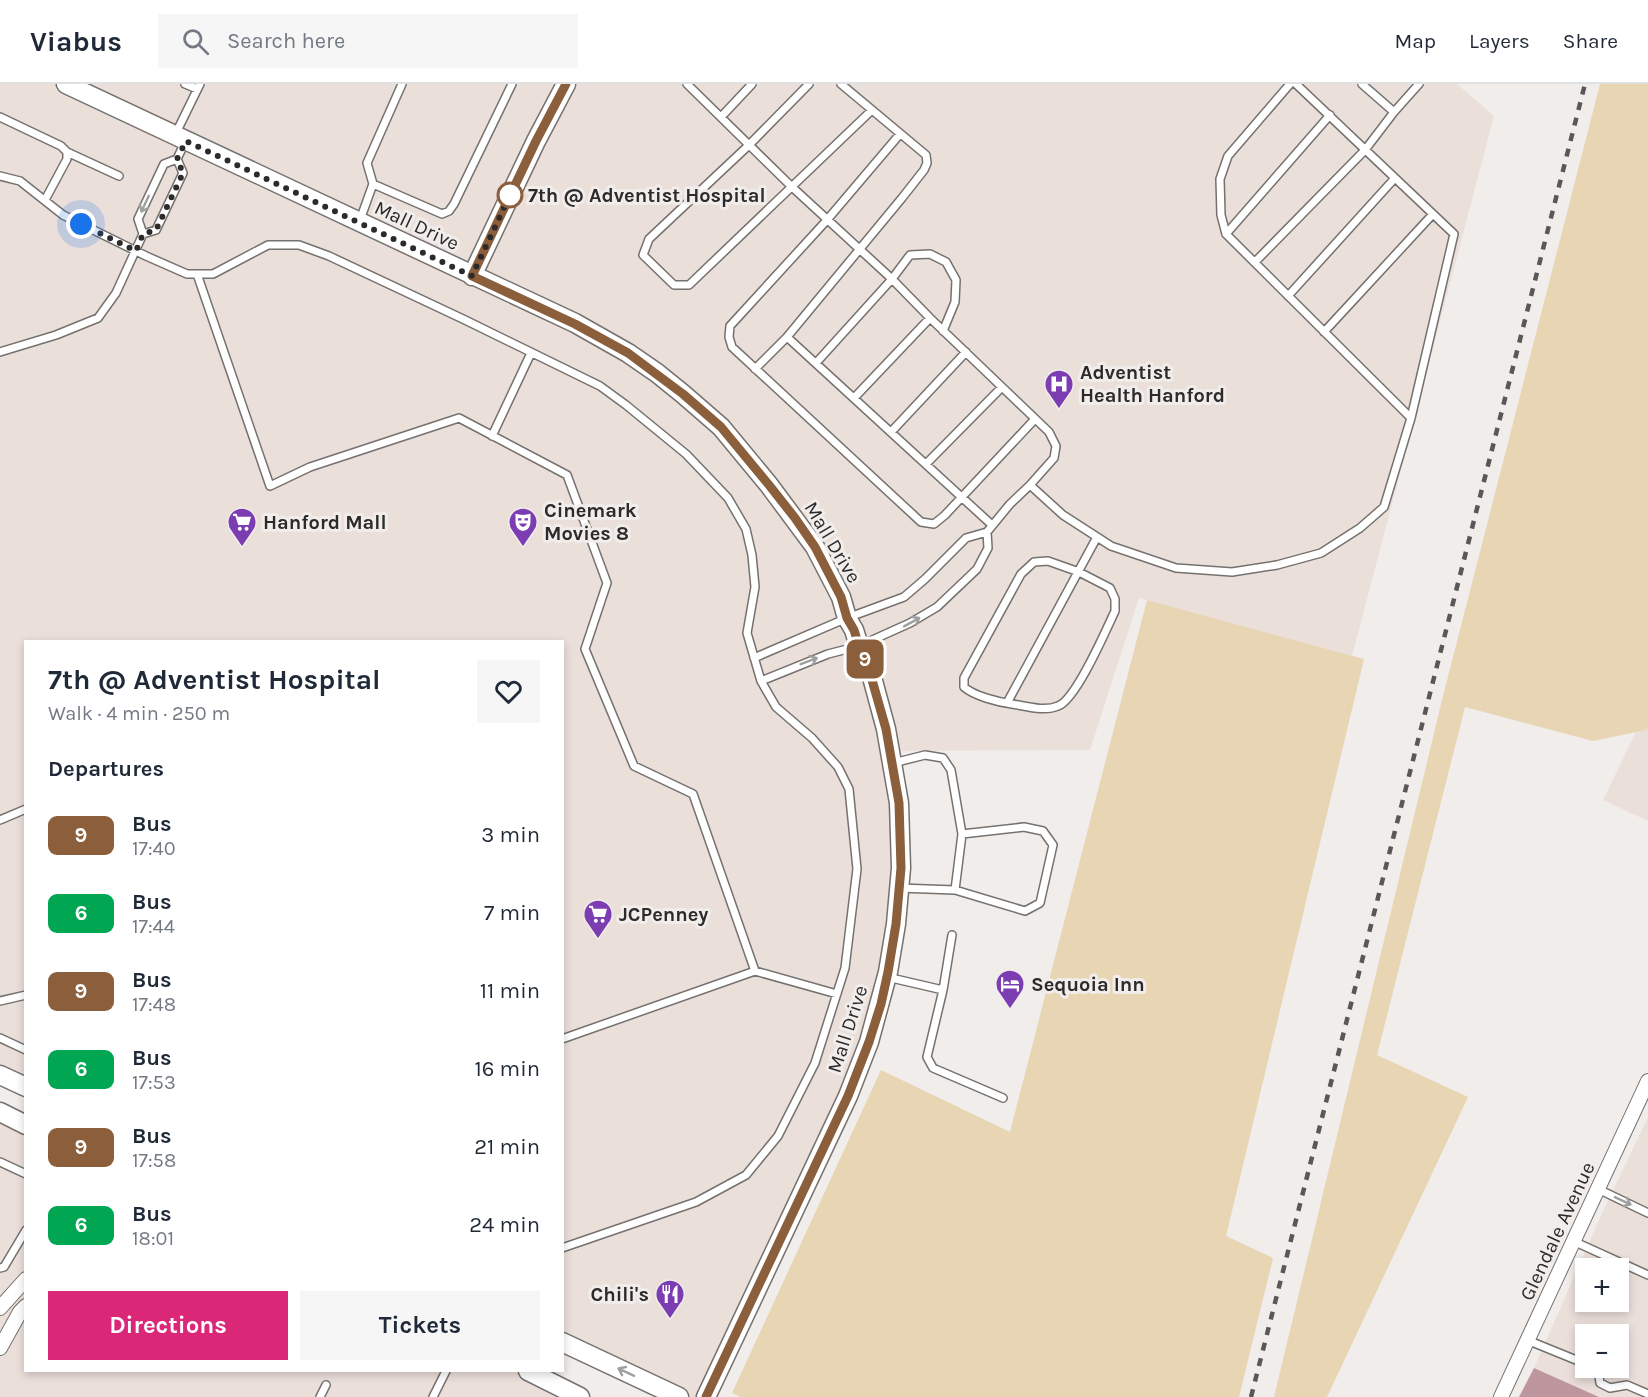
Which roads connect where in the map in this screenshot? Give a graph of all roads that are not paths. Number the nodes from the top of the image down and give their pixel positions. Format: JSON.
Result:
{"nodes":[{"id":1,"x":66,"y":84,"type":"edge"},
{"id":2,"x":185,"y":84,"type":"edge"},
{"id":3,"x":402,"y":84,"type":"edge"},
{"id":4,"x":512,"y":84,"type":"edge"},
{"id":5,"x":566,"y":84,"type":"edge"},
{"id":6,"x":687,"y":84,"type":"edge"},
{"id":7,"x":752,"y":84,"type":"edge"},
{"id":8,"x":809,"y":84,"type":"edge"},
{"id":9,"x":841,"y":84,"type":"edge"},
{"id":10,"x":1290,"y":84,"type":"edge"},
{"id":11,"x":1296,"y":84,"type":"edge"},
{"id":12,"x":1362,"y":84,"type":"edge"},
{"id":13,"x":1419,"y":84,"type":"edge"},
{"id":14,"x":198,"y":87,"type":"edge"},
{"id":15,"x":872,"y":110,"type":"junction"},
{"id":16,"x":1394,"y":112,"type":"junction"},
{"id":17,"x":1330,"y":115,"type":"junction"},
{"id":18,"x":0,"y":117,"type":"edge"},
{"id":19,"x":721,"y":117,"type":"junction"},
{"id":20,"x":900,"y":134,"type":"junction"},
{"id":21,"x":181,"y":138,"type":"junction"},
{"id":22,"x":749,"y":145,"type":"junction"},
{"id":23,"x":1365,"y":150,"type":"junction"},
{"id":24,"x":67,"y":152,"type":"junction"},
{"id":25,"x":177,"y":159,"type":"junction"},
{"id":26,"x":0,"y":176,"type":"edge"},
{"id":27,"x":119,"y":176,"type":"dead end"},
{"id":28,"x":1395,"y":178,"type":"junction"},
{"id":29,"x":373,"y":184,"type":"junction"},
{"id":30,"x":792,"y":187,"type":"junction"},
{"id":31,"x":45,"y":200,"type":"junction"},
{"id":32,"x":1433,"y":214,"type":"junction"},
{"id":33,"x":827,"y":220,"type":"junction"},
{"id":34,"x":359,"y":222,"type":"junction"},
{"id":35,"x":143,"y":234,"type":"junction"},
{"id":36,"x":1226,"y":234,"type":"junction"},
{"id":37,"x":858,"y":250,"type":"junction"},
{"id":38,"x":136,"y":251,"type":"junction"},
{"id":39,"x":1255,"y":262,"type":"junction"},
{"id":40,"x":197,"y":274,"type":"junction"},
{"id":41,"x":472,"y":276,"type":"junction"},
{"id":42,"x":892,"y":279,"type":"junction"},
{"id":43,"x":1288,"y":296,"type":"junction"},
{"id":44,"x":930,"y":318,"type":"junction"},
{"id":45,"x":943,"y":331,"type":"junction"},
{"id":46,"x":1324,"y":332,"type":"junction"},
{"id":47,"x":788,"y":337,"type":"junction"},
{"id":48,"x":0,"y":352,"type":"edge"},
{"id":49,"x":531,"y":352,"type":"junction"},
{"id":50,"x":966,"y":352,"type":"junction"},
{"id":51,"x":816,"y":363,"type":"junction"},
{"id":52,"x":755,"y":369,"type":"junction"},
{"id":53,"x":1002,"y":387,"type":"junction"},
{"id":54,"x":854,"y":398,"type":"junction"},
{"id":55,"x":1411,"y":418,"type":"junction"},
{"id":56,"x":1035,"y":419,"type":"junction"},
{"id":57,"x":891,"y":432,"type":"junction"},
{"id":58,"x":492,"y":436,"type":"junction"},
{"id":59,"x":926,"y":464,"type":"junction"},
{"id":60,"x":1030,"y":485,"type":"junction"},
{"id":61,"x":962,"y":497,"type":"junction"},
{"id":62,"x":989,"y":528,"type":"junction"},
{"id":63,"x":1097,"y":537,"type":"junction"},
{"id":64,"x":1079,"y":572,"type":"junction"},
{"id":65,"x":847,"y":618,"type":"junction"},
{"id":66,"x":859,"y":646,"type":"junction"},
{"id":67,"x":754,"y":658,"type":"junction"},
{"id":68,"x":760,"y":681,"type":"junction"},
{"id":69,"x":1007,"y":703,"type":"junction"},
{"id":70,"x":892,"y":763,"type":"junction"},
{"id":71,"x":24,"y":810,"type":"edge"},
{"id":72,"x":0,"y":820,"type":"edge"},
{"id":73,"x":962,"y":834,"type":"junction"},
{"id":74,"x":899,"y":888,"type":"junction"},
{"id":75,"x":955,"y":890,"type":"junction"},
{"id":76,"x":952,"y":935,"type":"dead end"},
{"id":77,"x":755,"y":971,"type":"junction"},
{"id":78,"x":887,"y":978,"type":"junction"},
{"id":79,"x":943,"y":990,"type":"junction"},
{"id":80,"x":837,"y":994,"type":"junction"},
{"id":81,"x":24,"y":995,"type":"edge"},
{"id":82,"x":0,"y":1001,"type":"edge"},
{"id":83,"x":0,"y":1038,"type":"edge"},
{"id":84,"x":564,"y":1038,"type":"edge"},
{"id":85,"x":24,"y":1049,"type":"edge"},
{"id":86,"x":0,"y":1075,"type":"edge"},
{"id":87,"x":1648,"y":1081,"type":"edge"},
{"id":88,"x":24,"y":1086,"type":"edge"},
{"id":89,"x":1003,"y":1098,"type":"dead end"},
{"id":90,"x":0,"y":1112,"type":"edge"},
{"id":91,"x":24,"y":1124,"type":"edge"},
{"id":92,"x":0,"y":1162,"type":"edge"},
{"id":93,"x":24,"y":1173,"type":"edge"},
{"id":94,"x":1598,"y":1189,"type":"junction"},
{"id":95,"x":1648,"y":1213,"type":"edge"},
{"id":96,"x":24,"y":1233,"type":"edge"},
{"id":97,"x":1573,"y":1242,"type":"junction"},
{"id":98,"x":564,"y":1247,"type":"edge"},
{"id":99,"x":0,"y":1268,"type":"edge"},
{"id":100,"x":1648,"y":1275,"type":"edge"},
{"id":101,"x":24,"y":1281,"type":"edge"},
{"id":102,"x":0,"y":1308,"type":"edge"},
{"id":103,"x":24,"y":1308,"type":"edge"},
{"id":104,"x":1527,"y":1340,"type":"junction"},
{"id":105,"x":564,"y":1343,"type":"edge"},
{"id":106,"x":0,"y":1348,"type":"edge"},
{"id":107,"x":1575,"y":1360,"type":"edge"},
{"id":108,"x":446,"y":1372,"type":"edge"},
{"id":109,"x":530,"y":1372,"type":"edge"},
{"id":110,"x":1599,"y":1378,"type":"edge"},
{"id":111,"x":326,"y":1385,"type":"dead end"},
{"id":112,"x":1648,"y":1394,"type":"edge"},
{"id":113,"x":320,"y":1397,"type":"edge"},
{"id":114,"x":433,"y":1397,"type":"edge"},
{"id":115,"x":580,"y":1397,"type":"edge"},
{"id":116,"x":679,"y":1397,"type":"edge"},
{"id":117,"x":706,"y":1397,"type":"edge"},
{"id":118,"x":1501,"y":1397,"type":"edge"}],
"edges":[{"from":1,"to":21,"type":"street","name":"Mall Drive"},
{"from":2,"to":14,"type":"lane"},
{"from":3,"to":29,"type":"lane"},
{"from":4,"to":29,"type":"lane"},
{"from":5,"to":41,"type":"street"},
{"from":6,"to":19,"type":"lane"},
{"from":7,"to":19,"type":"lane"},
{"from":8,"to":22,"type":"lane"},
{"from":9,"to":15,"type":"lane"},
{"from":10,"to":36,"type":"lane"},
{"from":11,"to":17,"type":"lane"},
{"from":12,"to":16,"type":"lane"},
{"from":13,"to":16,"type":"lane"},
{"from":14,"to":21,"type":"lane"},
{"from":15,"to":20,"type":"lane"},
{"from":15,"to":30,"type":"lane"},
{"from":16,"to":23,"type":"lane"},
{"from":17,"to":23,"type":"lane"},
{"from":17,"to":36,"type":"lane"},
{"from":18,"to":24,"type":"lane"},
{"from":19,"to":22,"type":"lane"},
{"from":20,"to":33,"type":"lane"},
{"from":20,"to":37,"type":"lane"},
{"from":21,"to":25,"type":"lane"},
{"from":21,"to":34,"type":"street","name":"Mall Drive"},
{"from":22,"to":30,"type":"lane"},
{"from":22,"to":30,"type":"lane"},
{"from":23,"to":28,"type":"lane"},
{"from":23,"to":39,"type":"lane"},
{"from":24,"to":27,"type":"lane"},
{"from":24,"to":31,"type":"lane"},
{"from":25,"to":35,"type":"lane","one_way":true},
{"from":25,"to":35,"type":"lane"},
{"from":26,"to":31,"type":"lane"},
{"from":28,"to":32,"type":"lane"},
{"from":28,"to":43,"type":"lane"},
{"from":29,"to":34,"type":"lane"},
{"from":30,"to":33,"type":"lane"},
{"from":31,"to":38,"type":"lane"},
{"from":32,"to":46,"type":"lane"},
{"from":32,"to":55,"type":"lane"},
{"from":33,"to":37,"type":"lane"},
{"from":33,"to":52,"type":"lane"},
{"from":34,"to":41,"type":"street","name":"Mall Drive"},
{"from":35,"to":38,"type":"lane"},
{"from":36,"to":39,"type":"lane"},
{"from":37,"to":42,"type":"lane"},
{"from":37,"to":47,"type":"lane"},
{"from":38,"to":40,"type":"lane"},
{"from":38,"to":48,"type":"lane"},
{"from":39,"to":43,"type":"lane"},
{"from":40,"to":49,"type":"lane"},
{"from":40,"to":58,"type":"lane"},
{"from":41,"to":65,"type":"street","name":"Mall Drive"},
{"from":42,"to":44,"type":"lane"},
{"from":42,"to":45,"type":"lane"},
{"from":42,"to":51,"type":"lane"},
{"from":43,"to":46,"type":"lane"},
{"from":44,"to":45,"type":"lane"},
{"from":44,"to":54,"type":"lane"},
{"from":45,"to":50,"type":"lane"},
{"from":46,"to":55,"type":"lane"},
{"from":47,"to":51,"type":"lane"},
{"from":47,"to":52,"type":"lane"},
{"from":49,"to":58,"type":"lane"},
{"from":49,"to":67,"type":"lane"},
{"from":50,"to":53,"type":"lane"},
{"from":50,"to":57,"type":"lane"},
{"from":51,"to":54,"type":"lane"},
{"from":52,"to":61,"type":"lane"},
{"from":53,"to":56,"type":"lane"},
{"from":53,"to":59,"type":"lane"},
{"from":54,"to":57,"type":"lane"},
{"from":55,"to":63,"type":"lane"},
{"from":56,"to":60,"type":"lane"},
{"from":56,"to":61,"type":"lane"},
{"from":57,"to":59,"type":"lane"},
{"from":58,"to":77,"type":"lane"},
{"from":59,"to":61,"type":"lane"},
{"from":60,"to":62,"type":"lane"},
{"from":60,"to":63,"type":"lane"},
{"from":61,"to":62,"type":"lane"},
{"from":62,"to":65,"type":"lane"},
{"from":66,"to":62,"type":"lane","one_way":true},
{"from":63,"to":64,"type":"lane"},
{"from":64,"to":69,"type":"lane"},
{"from":64,"to":69,"type":"lane"},
{"from":64,"to":69,"type":"lane"},
{"from":65,"to":66,"type":"street","name":"Mall Drive"},
{"from":65,"to":67,"type":"lane"},
{"from":68,"to":66,"type":"lane","one_way":true},
{"from":66,"to":70,"type":"street","name":"Mall Drive"},
{"from":67,"to":68,"type":"lane"},
{"from":68,"to":80,"type":"lane"},
{"from":70,"to":73,"type":"lane"},
{"from":70,"to":74,"type":"street","name":"Mall Drive"},
{"from":71,"to":72,"type":"lane"},
{"from":73,"to":75,"type":"lane"},
{"from":73,"to":75,"type":"lane"},
{"from":74,"to":75,"type":"lane"},
{"from":74,"to":78,"type":"street","name":"Mall Drive"},
{"from":76,"to":79,"type":"lane"},
{"from":77,"to":80,"type":"lane"},
{"from":77,"to":84,"type":"lane"},
{"from":78,"to":79,"type":"lane"},
{"from":78,"to":117,"type":"street","name":"Mall Drive"},
{"from":79,"to":89,"type":"lane"},
{"from":80,"to":98,"type":"lane"},
{"from":81,"to":82,"type":"lane"},
{"from":83,"to":85,"type":"lane"},
{"from":86,"to":88,"type":"street"},
{"from":87,"to":94,"type":"street","name":"Glendale Avenue"},
{"from":90,"to":91,"type":"street"},
{"from":92,"to":93,"type":"lane"},
{"from":94,"to":95,"type":"lane","one_way":true},
{"from":94,"to":97,"type":"street","name":"Glendale Avenue"},
{"from":96,"to":99,"type":"lane"},
{"from":97,"to":100,"type":"lane"},
{"from":97,"to":104,"type":"street","name":"Glendale Avenue"},
{"from":101,"to":102,"type":"street"},
{"from":103,"to":106,"type":"street"},
{"from":104,"to":107,"type":"lane"},
{"from":104,"to":118,"type":"street","name":"Glendale Avenue"},
{"from":116,"to":105,"type":"street","one_way":true},
{"from":108,"to":114,"type":"lane"},
{"from":109,"to":115,"type":"street"},
{"from":110,"to":112,"type":"lane"},
{"from":111,"to":113,"type":"lane"}]}
